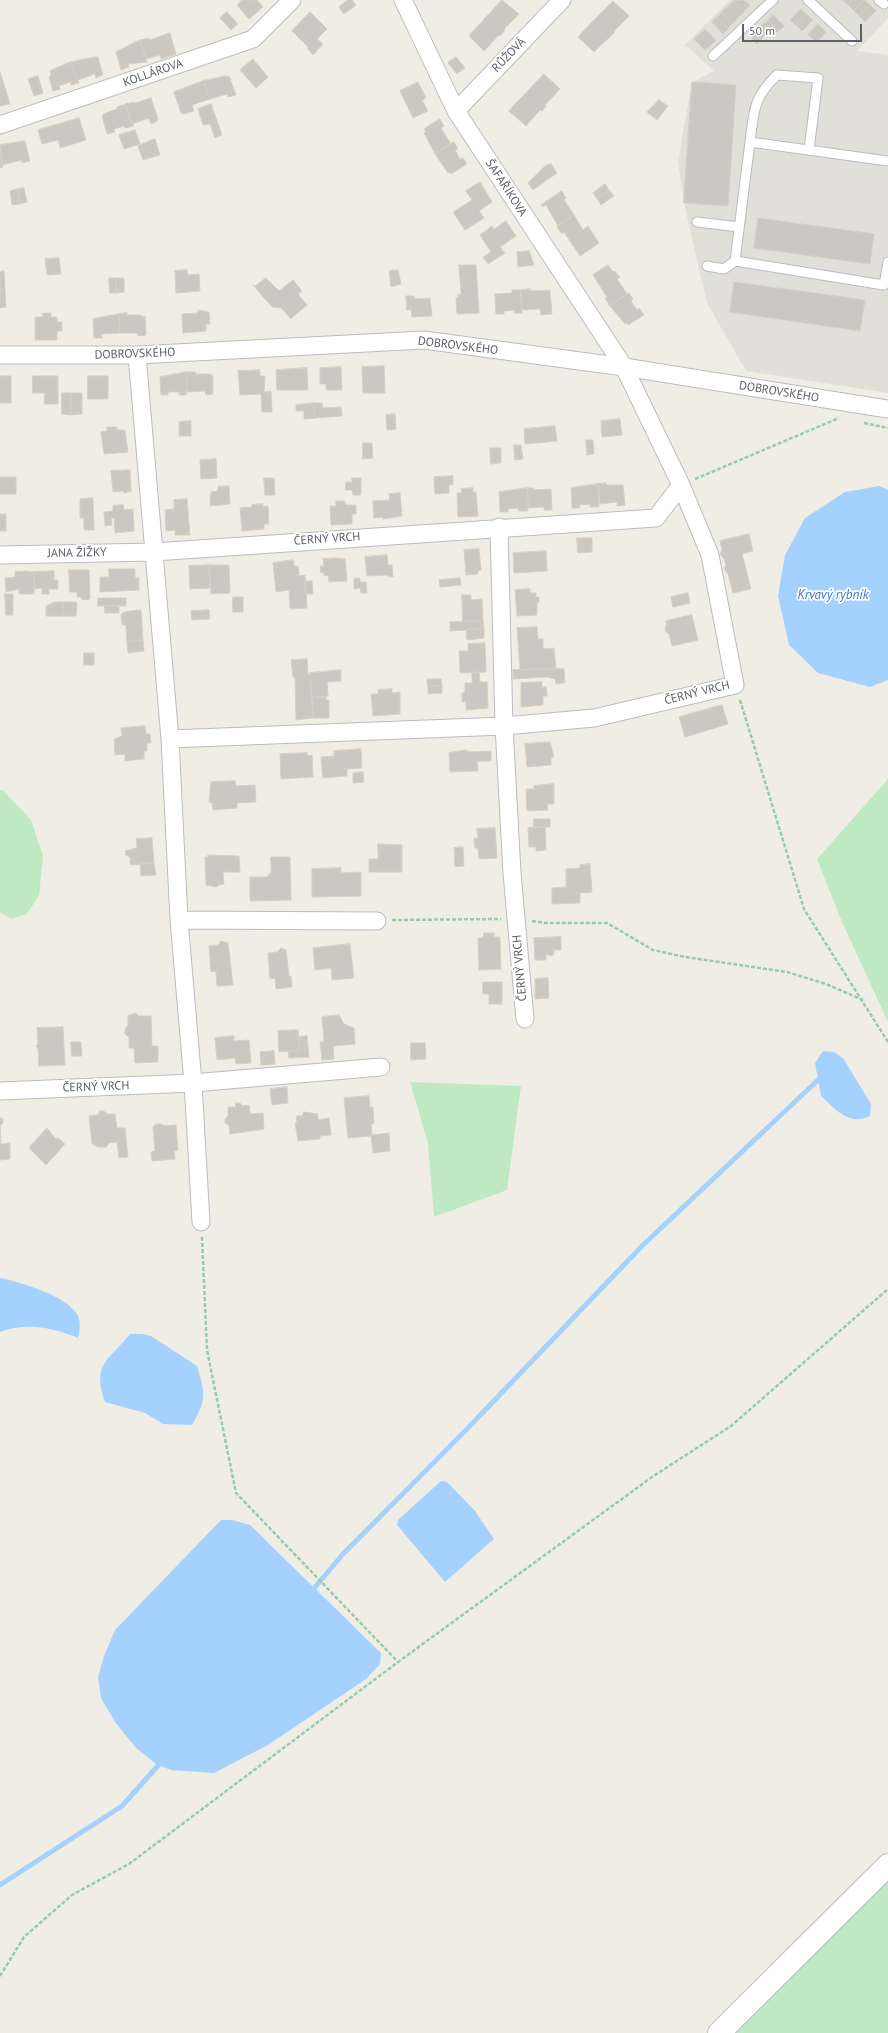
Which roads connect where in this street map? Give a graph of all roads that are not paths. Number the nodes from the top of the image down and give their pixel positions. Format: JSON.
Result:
{"nodes":[{"id":1,"x":292,"y":0,"type":"edge"},
{"id":2,"x":403,"y":0,"type":"edge"},
{"id":3,"x":562,"y":0,"type":"edge"},
{"id":4,"x":773,"y":0,"type":"edge"},
{"id":5,"x":808,"y":0,"type":"edge"},
{"id":6,"x":852,"y":41,"type":"dead end"},
{"id":7,"x":713,"y":56,"type":"dead end"},
{"id":8,"x":456,"y":111,"type":"junction"},
{"id":9,"x":0,"y":125,"type":"edge"},
{"id":10,"x":750,"y":142,"type":"junction"},
{"id":11,"x":809,"y":150,"type":"junction"},
{"id":12,"x":888,"y":161,"type":"edge"},
{"id":13,"x":697,"y":222,"type":"dead end"},
{"id":14,"x":739,"y":227,"type":"junction"},
{"id":15,"x":735,"y":261,"type":"junction"},
{"id":16,"x":888,"y":262,"type":"edge"},
{"id":17,"x":707,"y":266,"type":"dead end"},
{"id":18,"x":0,"y":355,"type":"edge"},
{"id":19,"x":137,"y":355,"type":"junction"},
{"id":20,"x":624,"y":367,"type":"junction"},
{"id":21,"x":888,"y":409,"type":"edge"},
{"id":22,"x":682,"y":485,"type":"junction"},
{"id":23,"x":499,"y":527,"type":"junction"},
{"id":24,"x":154,"y":552,"type":"junction"},
{"id":25,"x":0,"y":554,"type":"edge"},
{"id":26,"x":504,"y":726,"type":"junction"},
{"id":27,"x":170,"y":739,"type":"junction"},
{"id":28,"x":179,"y":920,"type":"junction"},
{"id":29,"x":377,"y":920,"type":"road end"},
{"id":30,"x":525,"y":1019,"type":"dead end"},
{"id":31,"x":381,"y":1067,"type":"dead end"},
{"id":32,"x":193,"y":1083,"type":"junction"},
{"id":33,"x":0,"y":1090,"type":"edge"},
{"id":34,"x":201,"y":1222,"type":"road end"},
{"id":35,"x":888,"y":1865,"type":"edge"},
{"id":36,"x":719,"y":2033,"type":"edge"}],
"edges":[{"from":1,"to":9,"type":"street","name":"KOLLÁROVA"},
{"from":2,"to":8,"type":"street","name":"ŠAFAŘÍKOVA"},
{"from":3,"to":8,"type":"street","name":"RŮŽOVÁ"},
{"from":4,"to":7,"type":"lane"},
{"from":5,"to":6,"type":"lane"},
{"from":8,"to":20,"type":"street","name":"ŠAFAŘÍKOVA"},
{"from":10,"to":11,"type":"lane"},
{"from":10,"to":11,"type":"lane"},
{"from":10,"to":14,"type":"lane"},
{"from":11,"to":12,"type":"lane"},
{"from":13,"to":14,"type":"lane"},
{"from":14,"to":15,"type":"lane"},
{"from":15,"to":16,"type":"lane"},
{"from":15,"to":17,"type":"lane"},
{"from":18,"to":19,"type":"street","name":"DOBROVSKÉHO"},
{"from":19,"to":20,"type":"street","name":"DOBROVSKÉHO"},
{"from":19,"to":24,"type":"street"},
{"from":20,"to":21,"type":"street","name":"DOBROVSKÉHO"},
{"from":20,"to":22,"type":"street","name":"ČERNÝ VRCH"},
{"from":22,"to":23,"type":"street","name":"ČERNÝ VRCH"},
{"from":22,"to":26,"type":"street","name":"ČERNÝ VRCH"},
{"from":23,"to":24,"type":"street","name":"ČERNÝ VRCH"},
{"from":23,"to":26,"type":"street","name":"ČERNÝ VRCH"},
{"from":24,"to":25,"type":"street","name":"JANA ŽIŽKY"},
{"from":24,"to":27,"type":"street"},
{"from":26,"to":27,"type":"street","name":"ČERNÝ VRCH"},
{"from":26,"to":30,"type":"street","name":"ČERNÝ VRCH"},
{"from":27,"to":28,"type":"street"},
{"from":28,"to":29,"type":"street"},
{"from":28,"to":32,"type":"street"},
{"from":31,"to":32,"type":"street","name":"ČERNÝ VRCH"},
{"from":32,"to":33,"type":"street","name":"ČERNÝ VRCH"},
{"from":32,"to":34,"type":"street"},
{"from":35,"to":36,"type":"main road"}]}
